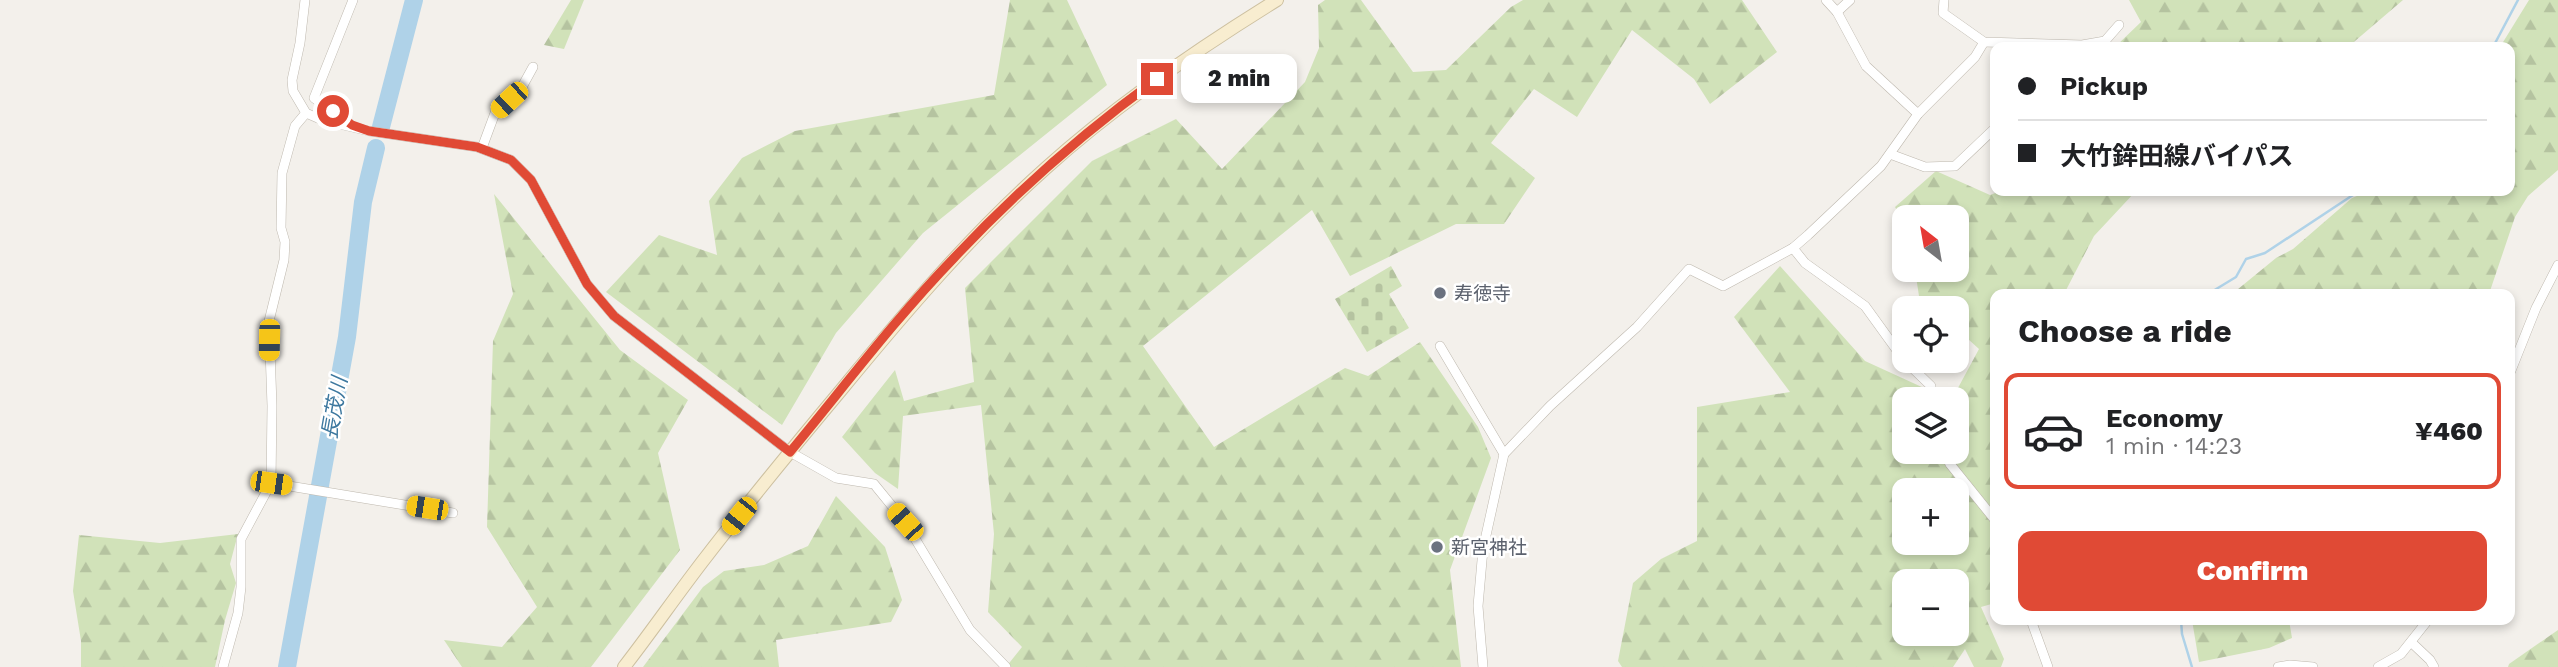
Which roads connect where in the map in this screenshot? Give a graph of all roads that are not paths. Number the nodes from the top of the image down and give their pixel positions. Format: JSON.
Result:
{"nodes":[{"id":1,"x":305,"y":0,"type":"edge"},
{"id":2,"x":353,"y":0,"type":"edge"},
{"id":3,"x":1277,"y":0,"type":"edge"},
{"id":4,"x":1826,"y":0,"type":"edge"},
{"id":5,"x":1850,"y":0,"type":"edge"},
{"id":6,"x":1944,"y":0,"type":"edge"},
{"id":7,"x":1837,"y":12,"type":"junction"},
{"id":8,"x":2119,"y":24,"type":"dead end"},
{"id":9,"x":1984,"y":42,"type":"junction"},
{"id":10,"x":1990,"y":42,"type":"edge"},
{"id":11,"x":2096,"y":42,"type":"edge"},
{"id":12,"x":533,"y":67,"type":"dead end"},
{"id":13,"x":306,"y":113,"type":"junction"},
{"id":14,"x":1918,"y":114,"type":"junction"},
{"id":15,"x":352,"y":125,"type":"junction"},
{"id":16,"x":1990,"y":133,"type":"edge"},
{"id":17,"x":482,"y":148,"type":"junction"},
{"id":18,"x":1890,"y":154,"type":"junction"},
{"id":19,"x":1793,"y":248,"type":"junction"},
{"id":20,"x":2558,"y":265,"type":"edge"},
{"id":21,"x":1892,"y":343,"type":"edge"},
{"id":22,"x":1440,"y":346,"type":"dead end"},
{"id":23,"x":2515,"y":360,"type":"edge"},
{"id":24,"x":1918,"y":373,"type":"edge"},
{"id":25,"x":1931,"y":387,"type":"edge"},
{"id":26,"x":790,"y":452,"type":"junction"},
{"id":27,"x":1504,"y":454,"type":"junction"},
{"id":28,"x":1950,"y":464,"type":"edge"},
{"id":29,"x":271,"y":483,"type":"junction"},
{"id":30,"x":453,"y":513,"type":"dead end"},
{"id":31,"x":1990,"y":514,"type":"edge"},
{"id":32,"x":2033,"y":625,"type":"edge"},
{"id":33,"x":2424,"y":625,"type":"edge"},
{"id":34,"x":2411,"y":642,"type":"junction"},
{"id":35,"x":223,"y":667,"type":"edge"},
{"id":36,"x":624,"y":667,"type":"edge"},
{"id":37,"x":1006,"y":667,"type":"edge"},
{"id":38,"x":1483,"y":667,"type":"edge"},
{"id":39,"x":2048,"y":667,"type":"edge"},
{"id":40,"x":2278,"y":667,"type":"edge"},
{"id":41,"x":2313,"y":667,"type":"edge"},
{"id":42,"x":2378,"y":667,"type":"edge"},
{"id":43,"x":2434,"y":667,"type":"edge"}],
"edges":[{"from":1,"to":13,"type":"street"},
{"from":2,"to":15,"type":"street"},
{"from":3,"to":26,"type":"main road"},
{"from":4,"to":7,"type":"street"},
{"from":5,"to":7,"type":"street"},
{"from":6,"to":9,"type":"street"},
{"from":7,"to":14,"type":"street"},
{"from":8,"to":11,"type":"street"},
{"from":9,"to":10,"type":"street"},
{"from":9,"to":14,"type":"street"},
{"from":12,"to":17,"type":"street"},
{"from":13,"to":15,"type":"street"},
{"from":13,"to":29,"type":"street"},
{"from":14,"to":18,"type":"street"},
{"from":15,"to":17,"type":"street"},
{"from":16,"to":18,"type":"street"},
{"from":17,"to":26,"type":"street"},
{"from":18,"to":19,"type":"street"},
{"from":19,"to":21,"type":"street"},
{"from":19,"to":27,"type":"street"},
{"from":20,"to":23,"type":"street"},
{"from":22,"to":27,"type":"street"},
{"from":24,"to":25,"type":"street"},
{"from":26,"to":36,"type":"main road"},
{"from":26,"to":37,"type":"street"},
{"from":27,"to":38,"type":"street"},
{"from":28,"to":31,"type":"street"},
{"from":29,"to":30,"type":"street"},
{"from":29,"to":35,"type":"street"},
{"from":32,"to":39,"type":"street"},
{"from":33,"to":34,"type":"street"},
{"from":34,"to":42,"type":"street"},
{"from":34,"to":43,"type":"street"},
{"from":40,"to":41,"type":"street"}]}
